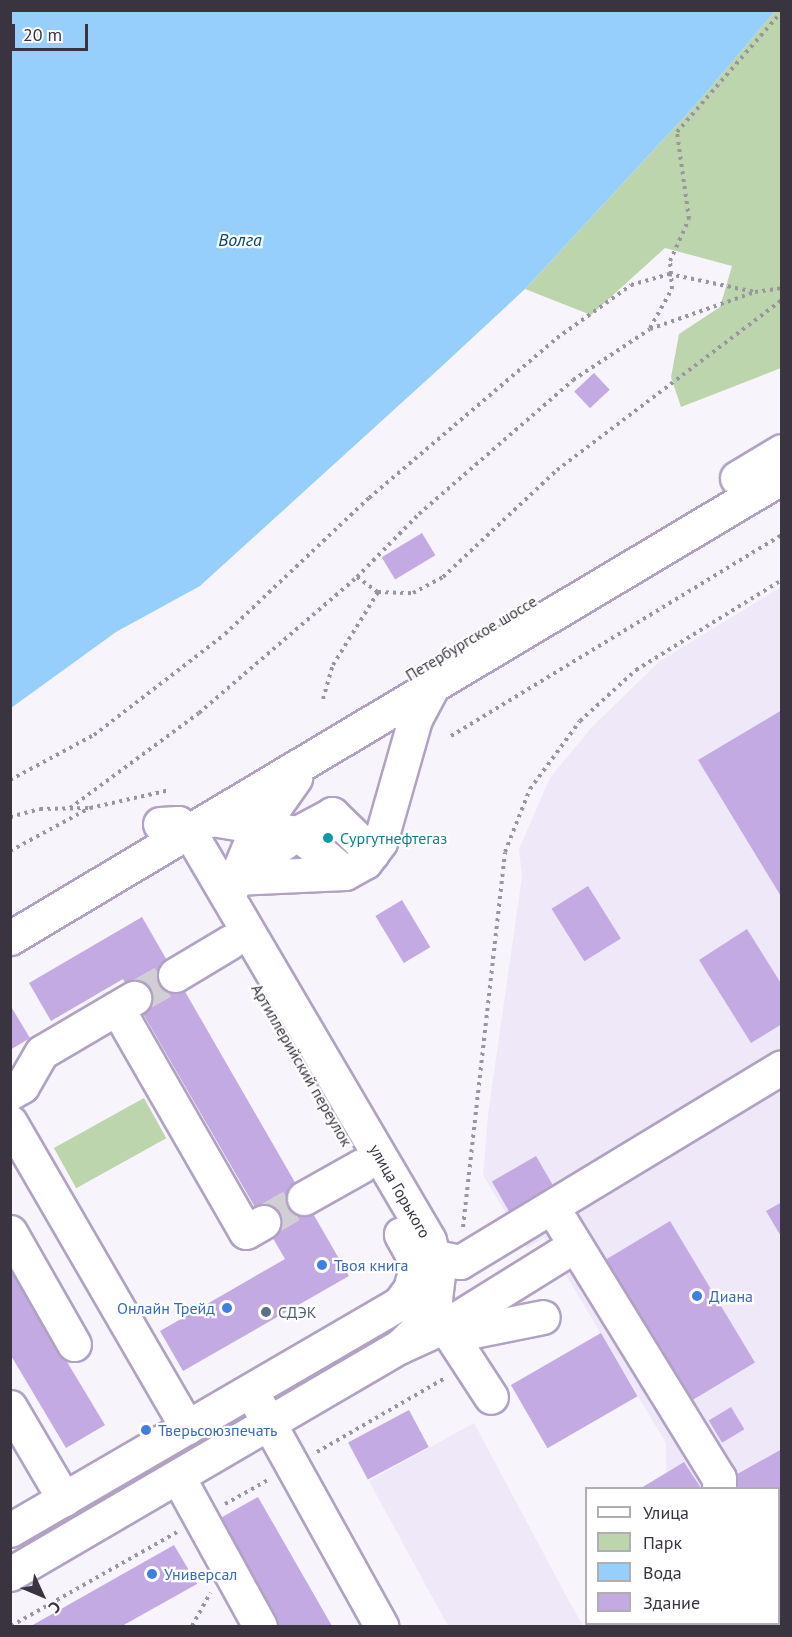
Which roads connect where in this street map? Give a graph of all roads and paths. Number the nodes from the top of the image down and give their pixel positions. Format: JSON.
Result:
{"nodes":[{"id":1,"x":782,"y":11,"type":"edge"},
{"id":2,"x":669,"y":274,"type":"junction"},
{"id":3,"x":782,"y":288,"type":"edge"},
{"id":4,"x":756,"y":292,"type":"junction"},
{"id":5,"x":782,"y":300,"type":"edge"},
{"id":6,"x":650,"y":329,"type":"junction"},
{"id":7,"x":782,"y":451,"type":"edge"},
{"id":8,"x":782,"y":477,"type":"edge"},
{"id":9,"x":782,"y":535,"type":"edge"},
{"id":10,"x":357,"y":578,"type":"junction"},
{"id":11,"x":782,"y":580,"type":"edge"},
{"id":12,"x":378,"y":592,"type":"junction"},
{"id":13,"x":432,"y":687,"type":"junction"},
{"id":14,"x":323,"y":699,"type":"dead end"},
{"id":15,"x":451,"y":736,"type":"dead end"},
{"id":16,"x":311,"y":761,"type":"junction"},
{"id":17,"x":10,"y":780,"type":"edge"},
{"id":18,"x":170,"y":790,"type":"dead end"},
{"id":19,"x":70,"y":808,"type":"junction"},
{"id":20,"x":90,"y":808,"type":"junction"},
{"id":21,"x":10,"y":817,"type":"edge"},
{"id":22,"x":259,"y":827,"type":"junction"},
{"id":23,"x":183,"y":829,"type":"junction"},
{"id":24,"x":297,"y":833,"type":"junction"},
{"id":25,"x":10,"y":851,"type":"edge"},
{"id":26,"x":372,"y":853,"type":"junction"},
{"id":27,"x":345,"y":873,"type":"junction"},
{"id":28,"x":231,"y":888,"type":"junction"},
{"id":29,"x":10,"y":911,"type":"edge"},
{"id":30,"x":10,"y":938,"type":"edge"},
{"id":31,"x":230,"y":942,"type":"junction"},
{"id":32,"x":175,"y":975,"type":"tunnel mouth"},
{"id":33,"x":782,"y":1067,"type":"edge"},
{"id":34,"x":10,"y":1093,"type":"edge"},
{"id":35,"x":10,"y":1122,"type":"edge"},
{"id":36,"x":361,"y":1166,"type":"junction"},
{"id":37,"x":304,"y":1198,"type":"tunnel mouth"},
{"id":38,"x":552,"y":1207,"type":"junction"},
{"id":39,"x":263,"y":1222,"type":"tunnel mouth"},
{"id":40,"x":10,"y":1232,"type":"edge"},
{"id":41,"x":575,"y":1245,"type":"junction"},
{"id":42,"x":430,"y":1261,"type":"junction"},
{"id":43,"x":438,"y":1317,"type":"junction"},
{"id":44,"x":543,"y":1317,"type":"dead end"},
{"id":45,"x":74,"y":1344,"type":"dead end"},
{"id":46,"x":470,"y":1364,"type":"junction"},
{"id":47,"x":251,"y":1391,"type":"junction"},
{"id":48,"x":491,"y":1397,"type":"dead end"},
{"id":49,"x":10,"y":1407,"type":"edge"},
{"id":50,"x":269,"y":1424,"type":"junction"},
{"id":51,"x":187,"y":1427,"type":"junction"},
{"id":52,"x":292,"y":1466,"type":"junction"},
{"id":53,"x":178,"y":1477,"type":"junction"},
{"id":54,"x":718,"y":1487,"type":"edge"},
{"id":55,"x":64,"y":1499,"type":"junction"},
{"id":56,"x":201,"y":1518,"type":"junction"},
{"id":57,"x":10,"y":1530,"type":"edge"},
{"id":58,"x":10,"y":1574,"type":"edge"},
{"id":59,"x":11,"y":1626,"type":"edge"},
{"id":60,"x":261,"y":1626,"type":"edge"},
{"id":61,"x":381,"y":1626,"type":"edge"}],
"edges":[{"from":1,"to":2,"type":"path"},
{"from":2,"to":4,"type":"path"},
{"from":2,"to":6,"type":"path"},
{"from":2,"to":17,"type":"path"},
{"from":3,"to":4,"type":"path"},
{"from":4,"to":6,"type":"path"},
{"from":5,"to":12,"type":"path"},
{"from":6,"to":10,"type":"path"},
{"from":7,"to":23,"type":"main road","name":"Петербургское шоссе"},
{"from":8,"to":13,"type":"main road","name":"Петербургское шоссе"},
{"from":9,"to":15,"type":"path"},
{"from":10,"to":12,"type":"path"},
{"from":10,"to":19,"type":"path"},
{"from":11,"to":42,"type":"path"},
{"from":12,"to":14,"type":"path"},
{"from":13,"to":16,"type":"main road","name":"Петербургское шоссе"},
{"from":13,"to":26,"type":"main road"},
{"from":16,"to":22,"type":"main road"},
{"from":16,"to":23,"type":"main road","name":"Петербургское шоссе"},
{"from":18,"to":20,"type":"path"},
{"from":19,"to":20,"type":"path"},
{"from":19,"to":21,"type":"path"},
{"from":20,"to":25,"type":"path"},
{"from":22,"to":23,"type":"main road"},
{"from":22,"to":24,"type":"main road"},
{"from":22,"to":28,"type":"main road"},
{"from":23,"to":28,"type":"main road","name":"улица Горького"},
{"from":23,"to":29,"type":"main road"},
{"from":23,"to":30,"type":"main road"},
{"from":23,"to":31,"type":"main road","name":"Артиллерийский переулок"},
{"from":24,"to":26,"type":"main road"},
{"from":24,"to":27,"type":"main road"},
{"from":24,"to":28,"type":"main road"},
{"from":26,"to":27,"type":"main road"},
{"from":27,"to":28,"type":"main road"},
{"from":28,"to":42,"type":"main road","name":"улица Горького"},
{"from":31,"to":32,"type":"main road"},
{"from":31,"to":36,"type":"main road","name":"Артиллерийский переулок"},
{"from":33,"to":38,"type":"main road"},
{"from":34,"to":39,"type":"main road"},
{"from":35,"to":51,"type":"main road"},
{"from":36,"to":37,"type":"main road"},
{"from":36,"to":42,"type":"main road","name":"Артиллерийский переулок"},
{"from":38,"to":41,"type":"main road"},
{"from":38,"to":42,"type":"main road"},
{"from":40,"to":45,"type":"main road"},
{"from":41,"to":43,"type":"main road"},
{"from":41,"to":54,"type":"main road"},
{"from":42,"to":43,"type":"main road"},
{"from":42,"to":47,"type":"main road"},
{"from":43,"to":44,"type":"main road"},
{"from":43,"to":46,"type":"main road"},
{"from":43,"to":50,"type":"main road"},
{"from":46,"to":48,"type":"main road"},
{"from":46,"to":52,"type":"path"},
{"from":47,"to":50,"type":"main road"},
{"from":47,"to":51,"type":"main road"},
{"from":49,"to":55,"type":"main road"},
{"from":50,"to":52,"type":"main road"},
{"from":50,"to":53,"type":"main road"},
{"from":51,"to":55,"type":"main road"},
{"from":52,"to":56,"type":"path"},
{"from":52,"to":61,"type":"main road"},
{"from":53,"to":56,"type":"main road"},
{"from":53,"to":58,"type":"main road"},
{"from":55,"to":57,"type":"main road"},
{"from":56,"to":59,"type":"path"},
{"from":56,"to":60,"type":"main road"}]}
